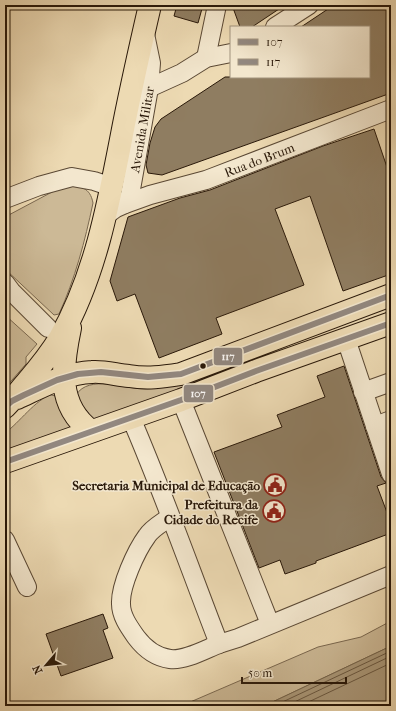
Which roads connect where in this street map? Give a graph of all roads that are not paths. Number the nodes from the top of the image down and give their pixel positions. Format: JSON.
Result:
{"nodes":[{"id":1,"x":150,"y":5,"type":"edge"},
{"id":2,"x":217,"y":5,"type":"edge"},
{"id":3,"x":308,"y":5,"type":"edge"},
{"id":4,"x":277,"y":26,"type":"edge"},
{"id":5,"x":144,"y":31,"type":"junction"},
{"id":6,"x":230,"y":53,"type":"edge"},
{"id":7,"x":206,"y":58,"type":"junction"},
{"id":8,"x":150,"y":88,"type":"junction"},
{"id":9,"x":391,"y":109,"type":"edge"},
{"id":10,"x":119,"y":195,"type":"junction"},
{"id":11,"x":5,"y":199,"type":"edge"},
{"id":12,"x":5,"y":283,"type":"edge"},
{"id":13,"x":391,"y":295,"type":"edge"},
{"id":14,"x":74,"y":309,"type":"junction"},
{"id":15,"x":391,"y":323,"type":"edge"},
{"id":16,"x":48,"y":328,"type":"dead end"},
{"id":17,"x":348,"y":343,"type":"junction"},
{"id":18,"x":63,"y":377,"type":"junction"},
{"id":19,"x":391,"y":382,"type":"edge"},
{"id":20,"x":363,"y":392,"type":"junction"},
{"id":21,"x":181,"y":400,"type":"junction"},
{"id":22,"x":8,"y":404,"type":"edge"},
{"id":23,"x":131,"y":418,"type":"junction"},
{"id":24,"x":383,"y":423,"type":"edge"},
{"id":25,"x":91,"y":431,"type":"junction"},
{"id":26,"x":5,"y":462,"type":"edge"},
{"id":27,"x":389,"y":464,"type":"edge"},
{"id":28,"x":170,"y":518,"type":"junction"},
{"id":29,"x":5,"y":540,"type":"edge"},
{"id":30,"x":391,"y":575,"type":"edge"},
{"id":31,"x":27,"y":587,"type":"dead end"},
{"id":32,"x":270,"y":624,"type":"junction"},
{"id":33,"x":219,"y":644,"type":"junction"}],
"edges":[{"from":1,"to":5,"type":"main road","name":"Avenida Militar"},
{"from":2,"to":7,"type":"street"},
{"from":3,"to":4,"type":"street"},
{"from":5,"to":8,"type":"street","name":"Avenida Militar"},
{"from":5,"to":10,"type":"main road","name":"Avenida Militar"},
{"from":6,"to":7,"type":"street"},
{"from":7,"to":8,"type":"street"},
{"from":8,"to":10,"type":"street","name":"Avenida Militar"},
{"from":9,"to":10,"type":"street","name":"Rua do Brum"},
{"from":10,"to":11,"type":"street"},
{"from":10,"to":14,"type":"main road","name":"Avenida Militar"},
{"from":12,"to":16,"type":"street"},
{"from":13,"to":18,"type":"main road"},
{"from":14,"to":18,"type":"main road","name":"Avenida Militar"},
{"from":14,"to":22,"type":"main road","name":"Avenida Militar"},
{"from":15,"to":17,"type":"main road"},
{"from":17,"to":20,"type":"street"},
{"from":17,"to":21,"type":"main road"},
{"from":18,"to":22,"type":"main road"},
{"from":18,"to":25,"type":"main road","name":"Avenida Militar"},
{"from":19,"to":20,"type":"street"},
{"from":20,"to":24,"type":"street"},
{"from":21,"to":23,"type":"main road"},
{"from":21,"to":32,"type":"street"},
{"from":23,"to":25,"type":"main road"},
{"from":23,"to":28,"type":"street"},
{"from":24,"to":27,"type":"street"},
{"from":25,"to":26,"type":"main road"},
{"from":28,"to":33,"type":"street"},
{"from":28,"to":33,"type":"street"},
{"from":29,"to":31,"type":"street"},
{"from":30,"to":32,"type":"street"},
{"from":32,"to":33,"type":"street"}]}
